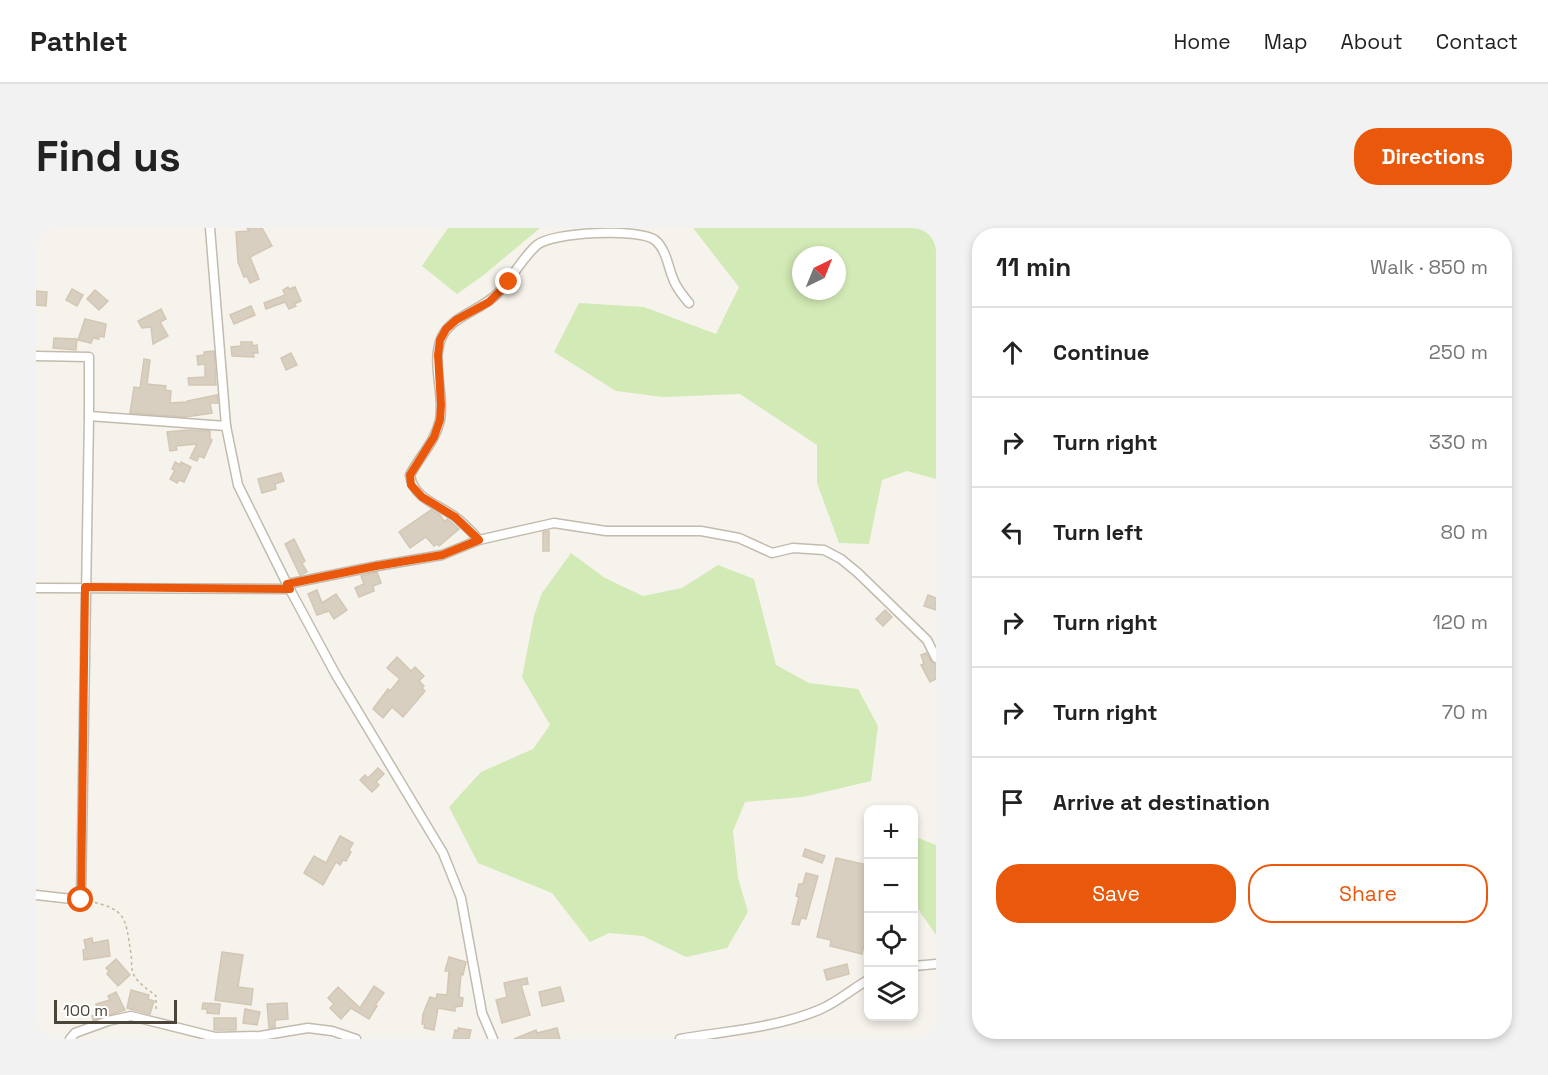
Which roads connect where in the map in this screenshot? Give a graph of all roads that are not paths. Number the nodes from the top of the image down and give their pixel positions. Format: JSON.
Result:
{"nodes":[{"id":1,"x":210,"y":228,"type":"edge"},
{"id":2,"x":689,"y":303,"type":"dead end"},
{"id":3,"x":36,"y":356,"type":"edge"},
{"id":4,"x":89,"y":416,"type":"junction"},
{"id":5,"x":226,"y":426,"type":"junction"},
{"id":6,"x":479,"y":540,"type":"junction"},
{"id":7,"x":288,"y":586,"type":"junction"},
{"id":8,"x":85,"y":587,"type":"junction"},
{"id":9,"x":36,"y":588,"type":"edge"},
{"id":10,"x":936,"y":658,"type":"edge"},
{"id":11,"x":36,"y":895,"type":"edge"},
{"id":12,"x":936,"y":964,"type":"edge"},
{"id":13,"x":918,"y":966,"type":"edge"},
{"id":14,"x":864,"y":983,"type":"edge"},
{"id":15,"x":70,"y":1039,"type":"edge"},
{"id":16,"x":356,"y":1039,"type":"edge"},
{"id":17,"x":493,"y":1039,"type":"edge"},
{"id":18,"x":680,"y":1039,"type":"edge"}],
"edges":[{"from":1,"to":5,"type":"street"},
{"from":2,"to":6,"type":"street"},
{"from":3,"to":4,"type":"street"},
{"from":4,"to":5,"type":"street"},
{"from":4,"to":8,"type":"street"},
{"from":5,"to":7,"type":"street"},
{"from":6,"to":7,"type":"street"},
{"from":6,"to":10,"type":"street"},
{"from":7,"to":8,"type":"street"},
{"from":7,"to":17,"type":"street"},
{"from":8,"to":9,"type":"street"},
{"from":8,"to":11,"type":"street"},
{"from":12,"to":13,"type":"street"},
{"from":14,"to":18,"type":"street"},
{"from":15,"to":16,"type":"street"}]}
